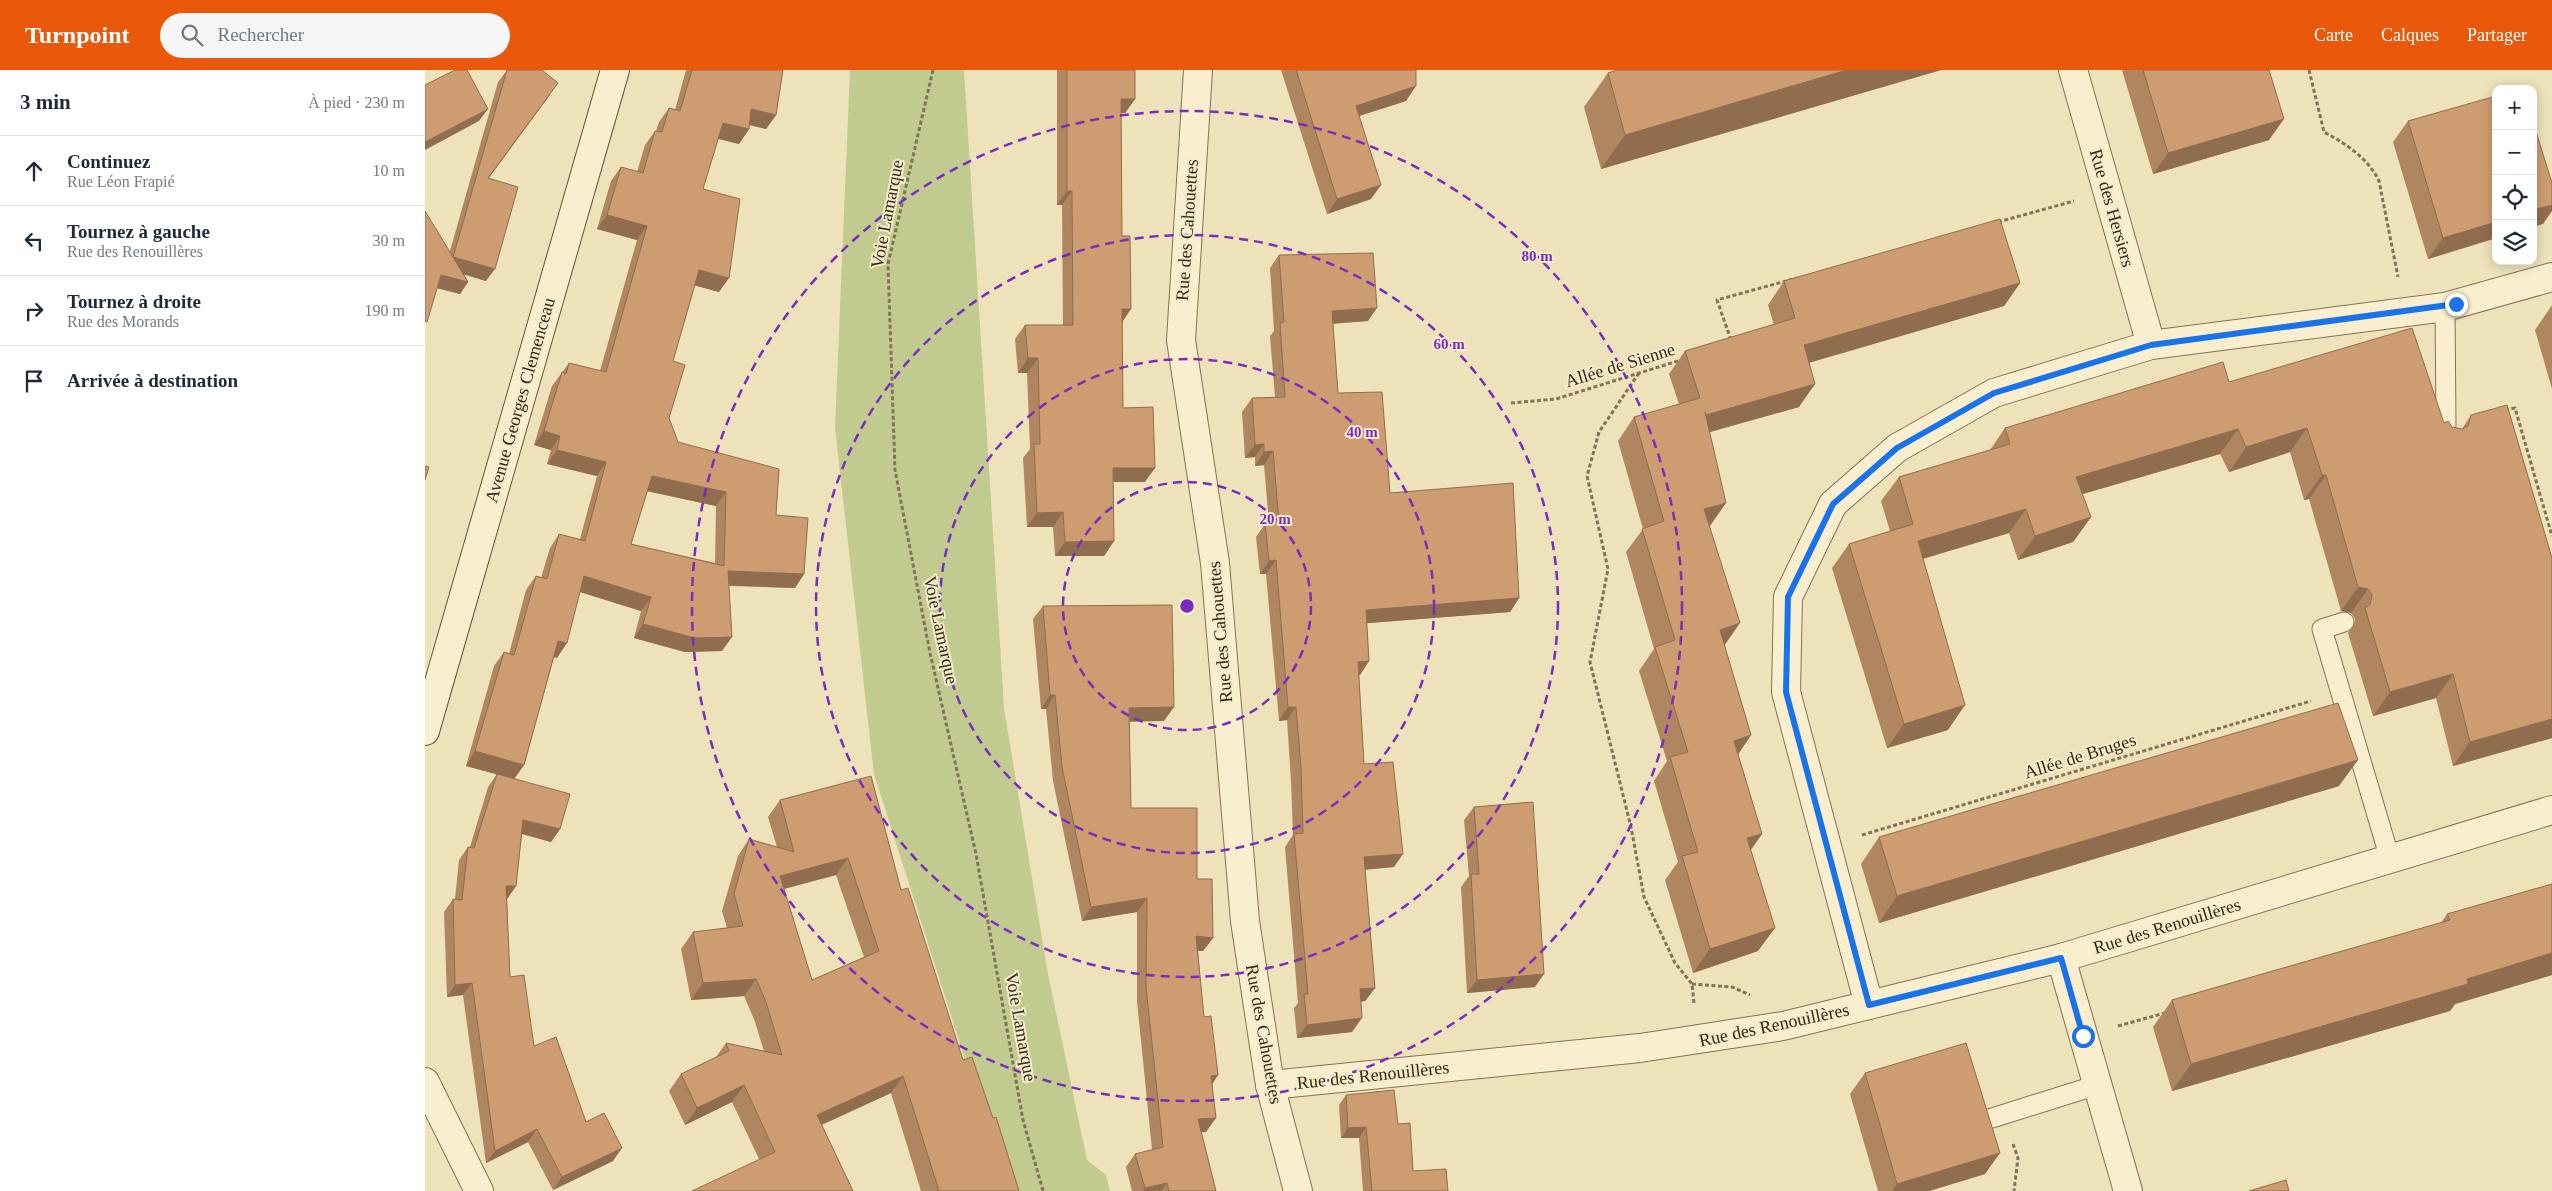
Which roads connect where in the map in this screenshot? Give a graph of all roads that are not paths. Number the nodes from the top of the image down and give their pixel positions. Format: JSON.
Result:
{"nodes":[{"id":1,"x":615,"y":70,"type":"edge"},
{"id":2,"x":1198,"y":70,"type":"edge"},
{"id":3,"x":2073,"y":70,"type":"edge"},
{"id":4,"x":2552,"y":277,"type":"edge"},
{"id":5,"x":2445,"y":307,"type":"junction"},
{"id":6,"x":2151,"y":345,"type":"junction"},
{"id":7,"x":2443,"y":443,"type":"edge"},
{"id":8,"x":2344,"y":622,"type":"dead end"},
{"id":9,"x":425,"y":731,"type":"edge"},
{"id":10,"x":2552,"y":810,"type":"edge"},
{"id":11,"x":2390,"y":859,"type":"junction"},
{"id":12,"x":2061,"y":958,"type":"junction"},
{"id":13,"x":1869,"y":1005,"type":"junction"},
{"id":14,"x":425,"y":1082,"type":"edge"},
{"id":15,"x":2097,"y":1085,"type":"junction"},
{"id":16,"x":1270,"y":1086,"type":"junction"},
{"id":17,"x":1997,"y":1117,"type":"road end"},
{"id":18,"x":479,"y":1191,"type":"edge"},
{"id":19,"x":1298,"y":1191,"type":"edge"},
{"id":20,"x":2128,"y":1191,"type":"edge"}],
"edges":[{"from":1,"to":9,"type":"street","name":"Avenue Georges Clemenceau"},
{"from":2,"to":16,"type":"street","name":"Rue des Cahouettes"},
{"from":3,"to":6,"type":"street","name":"Rue des Hersiers"},
{"from":4,"to":5,"type":"street"},
{"from":5,"to":6,"type":"street"},
{"from":5,"to":7,"type":"lane"},
{"from":6,"to":13,"type":"street"},
{"from":8,"to":11,"type":"lane"},
{"from":10,"to":11,"type":"street","name":"Rue des Renouillères"},
{"from":11,"to":12,"type":"street","name":"Rue des Renouillères"},
{"from":12,"to":13,"type":"street","name":"Rue des Renouillères"},
{"from":12,"to":15,"type":"street"},
{"from":13,"to":16,"type":"street","name":"Rue des Renouillères"},
{"from":14,"to":18,"type":"street"},
{"from":15,"to":17,"type":"lane"},
{"from":15,"to":20,"type":"street"},
{"from":16,"to":19,"type":"street","name":"Rue des Cahouettes"}]}
